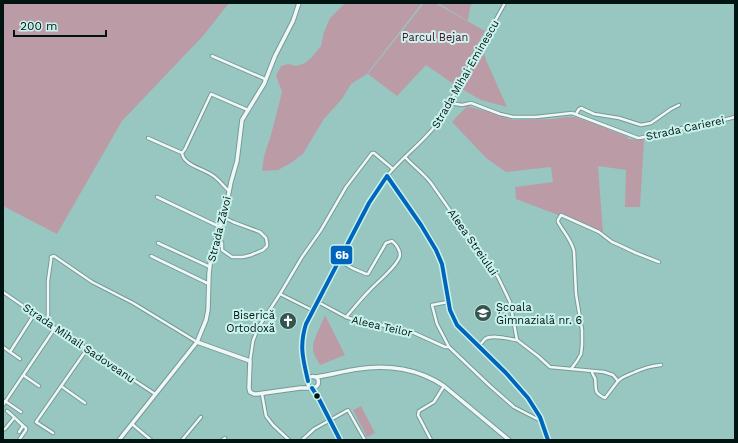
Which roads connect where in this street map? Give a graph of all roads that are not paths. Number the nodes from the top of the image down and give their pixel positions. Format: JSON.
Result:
{"nodes":[{"id":1,"x":299,"y":3,"type":"edge"},
{"id":2,"x":505,"y":3,"type":"edge"},
{"id":3,"x":212,"y":56,"type":"dead end"},
{"id":4,"x":265,"y":79,"type":"junction"},
{"id":5,"x":450,"y":103,"type":"junction"},
{"id":6,"x":680,"y":105,"type":"dead end"},
{"id":7,"x":248,"y":110,"type":"junction"},
{"id":8,"x":576,"y":114,"type":"junction"},
{"id":9,"x":735,"y":117,"type":"edge"},
{"id":10,"x":148,"y":138,"type":"dead end"},
{"id":11,"x":182,"y":153,"type":"junction"},
{"id":12,"x":405,"y":157,"type":"junction"},
{"id":13,"x":393,"y":169,"type":"junction"},
{"id":14,"x":387,"y":176,"type":"junction"},
{"id":15,"x":229,"y":191,"type":"junction"},
{"id":16,"x":157,"y":197,"type":"dead end"},
{"id":17,"x":223,"y":217,"type":"junction"},
{"id":18,"x":220,"y":227,"type":"junction"},
{"id":19,"x":216,"y":239,"type":"junction"},
{"id":20,"x":158,"y":243,"type":"dead end"},
{"id":21,"x":151,"y":256,"type":"dead end"},
{"id":22,"x":339,"y":260,"type":"junction"},
{"id":23,"x":659,"y":262,"type":"dead end"},
{"id":24,"x":210,"y":267,"type":"junction"},
{"id":25,"x":209,"y":284,"type":"junction"},
{"id":26,"x":3,"y":292,"type":"edge"},
{"id":27,"x":280,"y":294,"type":"junction"},
{"id":28,"x":317,"y":301,"type":"junction"},
{"id":29,"x":449,"y":302,"type":"junction"},
{"id":30,"x":312,"y":310,"type":"junction"},
{"id":31,"x":35,"y":313,"type":"junction"},
{"id":32,"x":346,"y":317,"type":"junction"},
{"id":33,"x":46,"y":322,"type":"junction"},
{"id":34,"x":55,"y":328,"type":"junction"},
{"id":35,"x":517,"y":340,"type":"junction"},
{"id":36,"x":197,"y":342,"type":"junction"},
{"id":37,"x":479,"y":346,"type":"junction"},
{"id":38,"x":3,"y":347,"type":"edge"},
{"id":39,"x":449,"y":347,"type":"junction"},
{"id":40,"x":86,"y":349,"type":"junction"},
{"id":41,"x":10,"y":352,"type":"junction"},
{"id":42,"x":20,"y":359,"type":"dead end"},
{"id":43,"x":250,"y":361,"type":"junction"},
{"id":44,"x":661,"y":364,"type":"dead end"},
{"id":45,"x":571,"y":369,"type":"junction"},
{"id":46,"x":306,"y":370,"type":"junction"},
{"id":47,"x":592,"y":372,"type":"junction"},
{"id":48,"x":23,"y":375,"type":"junction"},
{"id":49,"x":327,"y":376,"type":"junction"},
{"id":50,"x":315,"y":377,"type":"junction"},
{"id":51,"x":618,"y":380,"type":"junction"},
{"id":52,"x":308,"y":382,"type":"junction"},
{"id":53,"x":318,"y":385,"type":"junction"},
{"id":54,"x":39,"y":386,"type":"dead end"},
{"id":55,"x":61,"y":386,"type":"junction"},
{"id":56,"x":444,"y":386,"type":"junction"},
{"id":57,"x":300,"y":388,"type":"junction"},
{"id":58,"x":312,"y":388,"type":"junction"},
{"id":59,"x":155,"y":394,"type":"junction"},
{"id":60,"x":262,"y":394,"type":"junction"},
{"id":61,"x":318,"y":396,"type":"junction"},
{"id":62,"x":5,"y":401,"type":"junction"},
{"id":63,"x":85,"y":403,"type":"dead end"},
{"id":64,"x":3,"y":405,"type":"edge"},
{"id":65,"x":7,"y":411,"type":"dead end"},
{"id":66,"x":21,"y":412,"type":"dead end"},
{"id":67,"x":202,"y":417,"type":"dead end"},
{"id":68,"x":14,"y":418,"type":"junction"},
{"id":69,"x":330,"y":420,"type":"junction"},
{"id":70,"x":542,"y":422,"type":"junction"},
{"id":71,"x":132,"y":424,"type":"junction"},
{"id":72,"x":23,"y":426,"type":"junction"},
{"id":73,"x":3,"y":430,"type":"edge"},
{"id":74,"x":19,"y":432,"type":"dead end"},
{"id":75,"x":53,"y":433,"type":"dead end"},
{"id":76,"x":19,"y":440,"type":"edge"},
{"id":77,"x":118,"y":440,"type":"edge"},
{"id":78,"x":151,"y":440,"type":"edge"},
{"id":79,"x":182,"y":440,"type":"edge"},
{"id":80,"x":289,"y":440,"type":"edge"},
{"id":81,"x":302,"y":440,"type":"edge"},
{"id":82,"x":340,"y":440,"type":"edge"},
{"id":83,"x":364,"y":440,"type":"edge"},
{"id":84,"x":431,"y":440,"type":"edge"},
{"id":85,"x":509,"y":440,"type":"edge"},
{"id":86,"x":548,"y":440,"type":"edge"}],
"edges":[{"from":1,"to":4,"type":"street","name":"Strada Zăvoi"},
{"from":2,"to":5,"type":"street","name":"Strada Mihai Eminescu"},
{"from":3,"to":4,"type":"street"},
{"from":4,"to":7,"type":"street","name":"Strada Zăvoi"},
{"from":5,"to":8,"type":"street","name":"Strada Carierei"},
{"from":5,"to":12,"type":"street","name":"Strada Mihai Eminescu"},
{"from":6,"to":8,"type":"street"},
{"from":7,"to":11,"type":"street"},
{"from":7,"to":15,"type":"street","name":"Strada Zăvoi"},
{"from":8,"to":9,"type":"street","name":"Strada Carierei"},
{"from":10,"to":11,"type":"street"},
{"from":11,"to":15,"type":"street"},
{"from":12,"to":13,"type":"street","name":"Strada Mihai Eminescu"},
{"from":12,"to":35,"type":"street","name":"Aleea Streiului"},
{"from":13,"to":14,"type":"street","name":"Strada Mihai Eminescu"},
{"from":13,"to":27,"type":"street"},
{"from":14,"to":22,"type":"street","name":"Strada Mihai Eminescu"},
{"from":14,"to":29,"type":"street"},
{"from":15,"to":17,"type":"street","name":"Strada Zăvoi"},
{"from":16,"to":18,"type":"street"},
{"from":17,"to":18,"type":"street","name":"Strada Zăvoi"},
{"from":17,"to":19,"type":"street"},
{"from":18,"to":19,"type":"street","name":"Strada Zăvoi"},
{"from":19,"to":24,"type":"street","name":"Strada Zăvoi"},
{"from":20,"to":24,"type":"street"},
{"from":21,"to":25,"type":"street"},
{"from":22,"to":28,"type":"street","name":"Strada Mihai Eminescu"},
{"from":22,"to":32,"type":"street"},
{"from":23,"to":45,"type":"street"},
{"from":24,"to":25,"type":"street","name":"Strada Zăvoi"},
{"from":25,"to":36,"type":"street","name":"Strada Zăvoi"},
{"from":26,"to":31,"type":"street","name":"Strada Mihail Sadoveanu"},
{"from":27,"to":30,"type":"street"},
{"from":27,"to":43,"type":"street"},
{"from":28,"to":30,"type":"street","name":"Strada Mihai Eminescu"},
{"from":28,"to":32,"type":"street","name":"Aleea Teilor"},
{"from":29,"to":37,"type":"street"},
{"from":29,"to":39,"type":"street","name":"Aleea Teilor"},
{"from":30,"to":46,"type":"street","name":"Strada Mihai Eminescu"},
{"from":31,"to":33,"type":"street","name":"Strada Mihail Sadoveanu"},
{"from":31,"to":41,"type":"street"},
{"from":32,"to":39,"type":"street","name":"Aleea Teilor"},
{"from":33,"to":34,"type":"street","name":"Strada Mihail Sadoveanu"},
{"from":33,"to":36,"type":"street"},
{"from":34,"to":40,"type":"street","name":"Strada Mihail Sadoveanu"},
{"from":34,"to":48,"type":"street"},
{"from":35,"to":37,"type":"street"},
{"from":35,"to":45,"type":"street"},
{"from":36,"to":43,"type":"street"},
{"from":36,"to":59,"type":"street","name":"Strada Zăvoi"},
{"from":37,"to":70,"type":"street"},
{"from":38,"to":41,"type":"street"},
{"from":39,"to":70,"type":"street","name":"Aleea Teilor"},
{"from":40,"to":55,"type":"street"},
{"from":40,"to":59,"type":"street","name":"Strada Mihail Sadoveanu"},
{"from":41,"to":42,"type":"street"},
{"from":43,"to":60,"type":"street"},
{"from":44,"to":51,"type":"street"},
{"from":45,"to":47,"type":"street"},
{"from":46,"to":50,"type":"street"},
{"from":46,"to":52,"type":"street","name":"Strada Mihai Eminescu"},
{"from":47,"to":51,"type":"street"},
{"from":47,"to":51,"type":"street"},
{"from":48,"to":54,"type":"street"},
{"from":48,"to":62,"type":"street"},
{"from":49,"to":50,"type":"street"},
{"from":49,"to":53,"type":"street"},
{"from":49,"to":56,"type":"street"},
{"from":50,"to":52,"type":"street"},
{"from":50,"to":53,"type":"street"},
{"from":52,"to":57,"type":"street"},
{"from":52,"to":58,"type":"street"},
{"from":53,"to":58,"type":"street"},
{"from":53,"to":61,"type":"street"},
{"from":55,"to":63,"type":"street"},
{"from":55,"to":75,"type":"street"},
{"from":56,"to":84,"type":"street"},
{"from":56,"to":85,"type":"street"},
{"from":57,"to":58,"type":"street"},
{"from":57,"to":60,"type":"street"},
{"from":58,"to":61,"type":"street"},
{"from":59,"to":71,"type":"street","name":"Strada Zăvoi"},
{"from":60,"to":80,"type":"street"},
{"from":61,"to":69,"type":"street"},
{"from":62,"to":64,"type":"street"},
{"from":62,"to":66,"type":"street"},
{"from":65,"to":68,"type":"street"},
{"from":67,"to":79,"type":"street"},
{"from":68,"to":72,"type":"street"},
{"from":68,"to":73,"type":"street"},
{"from":69,"to":81,"type":"street"},
{"from":69,"to":82,"type":"street"},
{"from":69,"to":83,"type":"street"},
{"from":70,"to":86,"type":"street"},
{"from":71,"to":77,"type":"street","name":"Strada Zăvoi"},
{"from":71,"to":78,"type":"street"},
{"from":72,"to":74,"type":"street"},
{"from":72,"to":76,"type":"street"}]}
